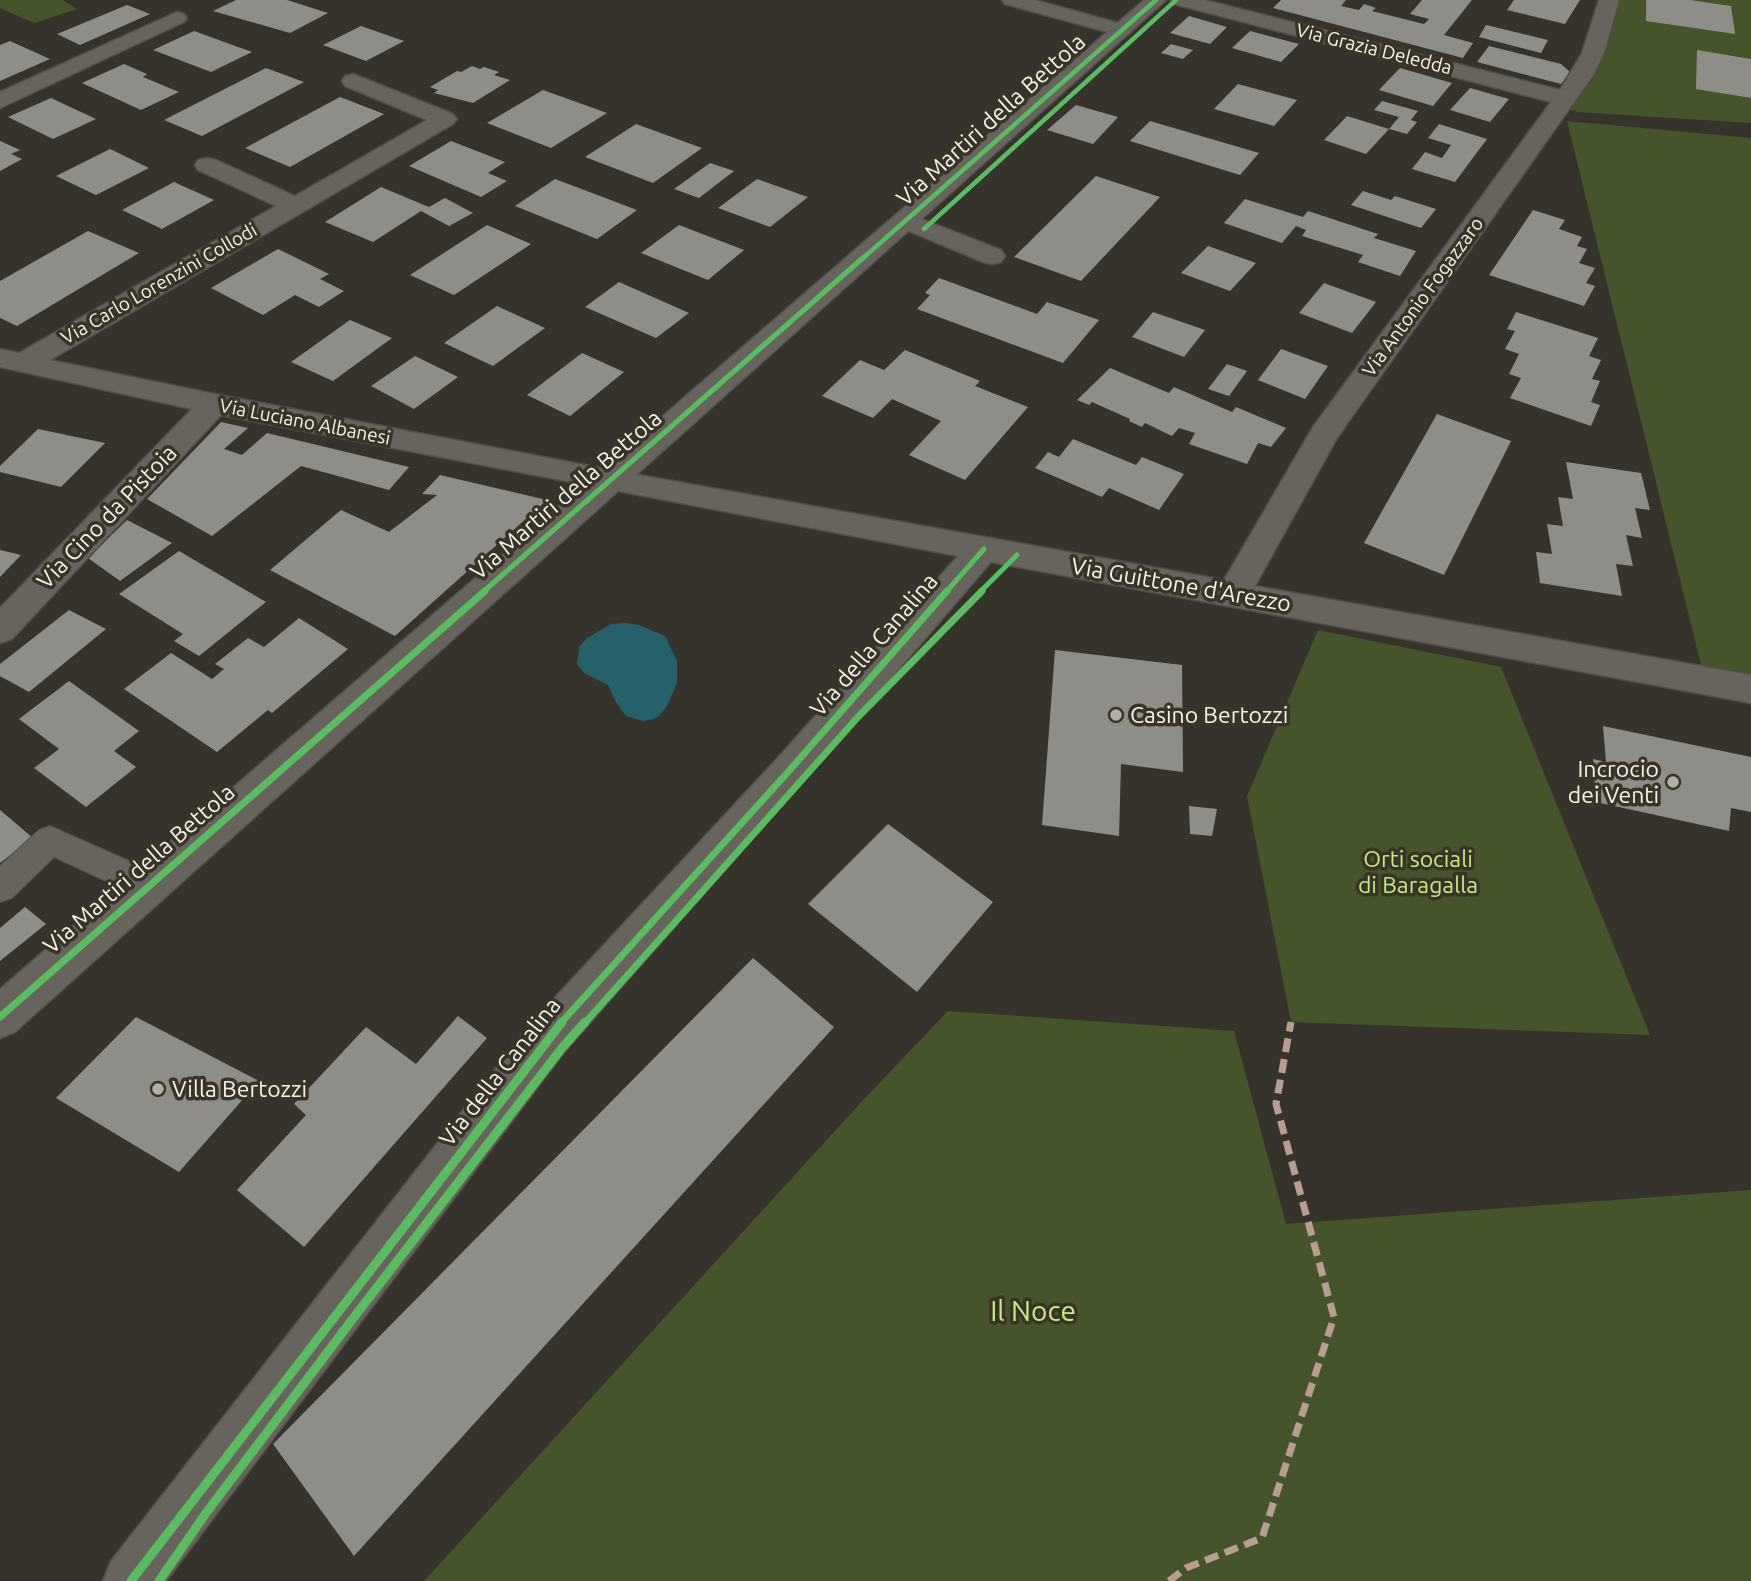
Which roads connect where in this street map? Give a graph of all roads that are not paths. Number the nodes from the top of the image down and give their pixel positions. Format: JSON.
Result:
{"nodes":[{"id":1,"x":1012,"y":0,"type":"edge"},
{"id":2,"x":1156,"y":0,"type":"edge"},
{"id":3,"x":1181,"y":0,"type":"edge"},
{"id":4,"x":1609,"y":0,"type":"edge"},
{"id":5,"x":177,"y":18,"type":"dead end"},
{"id":6,"x":1122,"y":30,"type":"junction"},
{"id":7,"x":353,"y":81,"type":"dead end"},
{"id":8,"x":1567,"y":99,"type":"junction"},
{"id":9,"x":0,"y":101,"type":"edge"},
{"id":10,"x":207,"y":165,"type":"dead end"},
{"id":11,"x":295,"y":205,"type":"junction"},
{"id":12,"x":906,"y":221,"type":"junction"},
{"id":13,"x":992,"y":256,"type":"dead end"},
{"id":14,"x":12,"y":361,"type":"edge"},
{"id":15,"x":214,"y":404,"type":"junction"},
{"id":16,"x":611,"y":481,"type":"junction"},
{"id":17,"x":984,"y":549,"type":"junction"},
{"id":18,"x":1233,"y":594,"type":"junction"},
{"id":19,"x":0,"y":630,"type":"edge"},
{"id":20,"x":1751,"y":689,"type":"edge"},
{"id":21,"x":149,"y":886,"type":"junction"},
{"id":22,"x":0,"y":887,"type":"edge"},
{"id":23,"x":0,"y":1017,"type":"edge"},
{"id":24,"x":131,"y":1581,"type":"edge"}],
"edges":[{"from":1,"to":6,"type":"street"},
{"from":2,"to":6,"type":"street","name":"Via Martiri della Bettola"},
{"from":3,"to":8,"type":"street","name":"Via Grazia Deledda"},
{"from":4,"to":8,"type":"street","name":"Via Antonio Fogazzaro"},
{"from":5,"to":9,"type":"street"},
{"from":6,"to":12,"type":"street","name":"Via Martiri della Bettola"},
{"from":7,"to":11,"type":"street","name":"Via Carlo Lorenzini Collodi"},
{"from":8,"to":18,"type":"street","name":"Via Antonio Fogazzaro"},
{"from":10,"to":11,"type":"street","name":"Via Carlo Lorenzini Collodi"},
{"from":11,"to":14,"type":"street","name":"Via Carlo Lorenzini Collodi"},
{"from":12,"to":13,"type":"street"},
{"from":12,"to":16,"type":"street","name":"Via Martiri della Bettola"},
{"from":14,"to":15,"type":"street","name":"Via Luciano Albanesi"},
{"from":15,"to":16,"type":"street","name":"Via Luciano Albanesi"},
{"from":15,"to":19,"type":"street","name":"Via Cino da Pistoia"},
{"from":16,"to":17,"type":"street","name":"Via Guittone d'Arezzo"},
{"from":16,"to":21,"type":"street","name":"Via Martiri della Bettola"},
{"from":17,"to":18,"type":"street","name":"Via Guittone d'Arezzo"},
{"from":17,"to":24,"type":"street","name":"Via della Canalina"},
{"from":18,"to":20,"type":"street","name":"Via Guittone d'Arezzo"},
{"from":21,"to":22,"type":"lane"},
{"from":21,"to":23,"type":"street","name":"Via Martiri della Bettola"}]}
